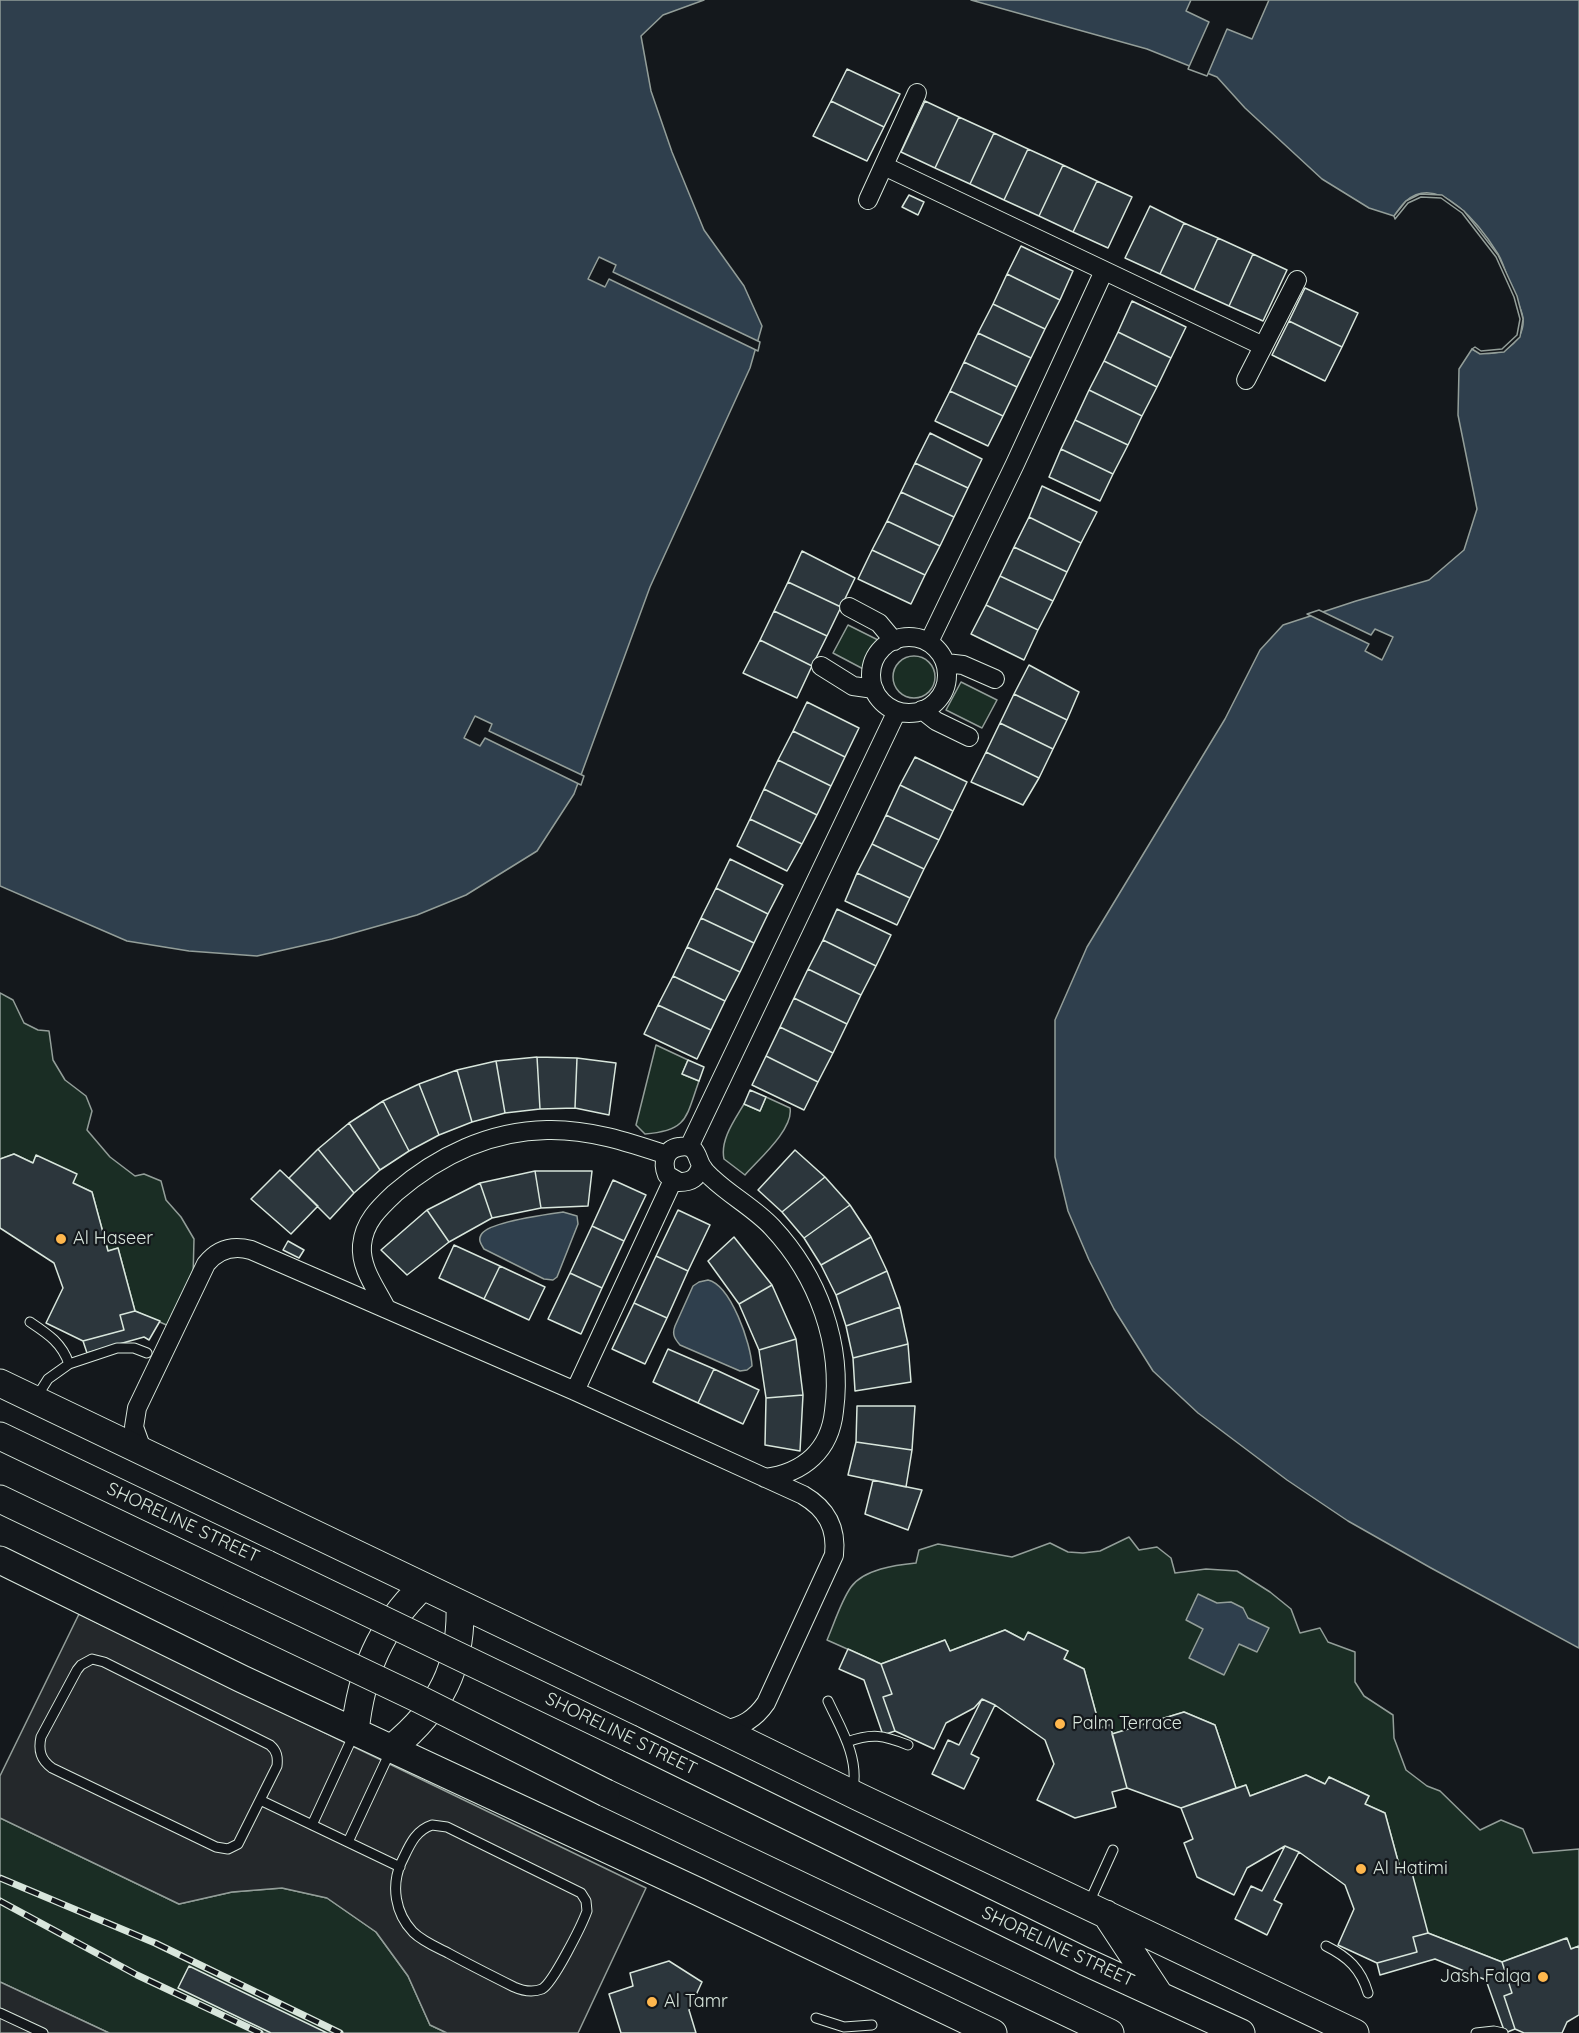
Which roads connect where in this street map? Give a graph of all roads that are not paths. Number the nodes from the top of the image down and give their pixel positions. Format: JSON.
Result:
{"nodes":[{"id":1,"x":917,"y":93,"type":"dead end"},
{"id":2,"x":884,"y":166,"type":"junction"},
{"id":3,"x":868,"y":200,"type":"dead end"},
{"id":4,"x":1104,"y":271,"type":"junction"},
{"id":5,"x":1297,"y":280,"type":"dead end"},
{"id":6,"x":1263,"y":346,"type":"junction"},
{"id":7,"x":1246,"y":380,"type":"dead end"},
{"id":8,"x":849,"y":607,"type":"dead end"},
{"id":9,"x":894,"y":640,"type":"junction"},
{"id":10,"x":928,"y":642,"type":"junction"},
{"id":11,"x":946,"y":663,"type":"junction"},
{"id":12,"x":821,"y":666,"type":"dead end"},
{"id":13,"x":995,"y":679,"type":"dead end"},
{"id":14,"x":874,"y":689,"type":"junction"},
{"id":15,"x":922,"y":710,"type":"junction"},
{"id":16,"x":897,"y":711,"type":"junction"},
{"id":17,"x":969,"y":737,"type":"dead end"},
{"id":18,"x":689,"y":1147,"type":"junction"},
{"id":19,"x":667,"y":1155,"type":"junction"},
{"id":20,"x":701,"y":1166,"type":"junction"},
{"id":21,"x":673,"y":1180,"type":"junction"},
{"id":22,"x":386,"y":1308,"type":"junction"},
{"id":23,"x":30,"y":1322,"type":"dead end"},
{"id":24,"x":147,"y":1353,"type":"dead end"},
{"id":25,"x":69,"y":1364,"type":"junction"},
{"id":26,"x":0,"y":1383,"type":"edge"},
{"id":27,"x":575,"y":1391,"type":"junction"},
{"id":28,"x":34,"y":1400,"type":"junction"},
{"id":29,"x":0,"y":1436,"type":"edge"},
{"id":30,"x":143,"y":1452,"type":"junction"},
{"id":31,"x":765,"y":1478,"type":"junction"},
{"id":32,"x":0,"y":1498,"type":"edge"},
{"id":33,"x":0,"y":1560,"type":"edge"},
{"id":34,"x":423,"y":1586,"type":"junction"},
{"id":35,"x":460,"y":1604,"type":"junction"},
{"id":36,"x":828,"y":1701,"type":"dead end"},
{"id":37,"x":723,"y":1730,"type":"junction"},
{"id":38,"x":355,"y":1732,"type":"junction"},
{"id":39,"x":847,"y":1742,"type":"junction"},
{"id":40,"x":908,"y":1745,"type":"dead end"},
{"id":41,"x":392,"y":1748,"type":"junction"},
{"id":42,"x":852,"y":1794,"type":"junction"},
{"id":43,"x":260,"y":1800,"type":"junction"},
{"id":44,"x":312,"y":1825,"type":"junction"},
{"id":45,"x":348,"y":1842,"type":"junction"},
{"id":46,"x":1113,"y":1850,"type":"dead end"},
{"id":47,"x":400,"y":1867,"type":"junction"},
{"id":48,"x":1097,"y":1910,"type":"junction"},
{"id":49,"x":1326,"y":1946,"type":"dead end"},
{"id":50,"x":1158,"y":1993,"type":"junction"},
{"id":51,"x":1368,"y":1993,"type":"dead end"},
{"id":52,"x":0,"y":2013,"type":"edge"},
{"id":53,"x":816,"y":2018,"type":"dead end"},
{"id":54,"x":872,"y":2025,"type":"dead end"},
{"id":55,"x":43,"y":2033,"type":"edge"},
{"id":56,"x":993,"y":2033,"type":"edge"},
{"id":57,"x":1110,"y":2033,"type":"edge"},
{"id":58,"x":1241,"y":2033,"type":"edge"},
{"id":59,"x":1355,"y":2033,"type":"edge"},
{"id":60,"x":1476,"y":2033,"type":"edge"},
{"id":61,"x":1503,"y":2033,"type":"edge"}],
"edges":[{"from":1,"to":2,"type":"street"},
{"from":2,"to":3,"type":"street"},
{"from":2,"to":4,"type":"street"},
{"from":4,"to":6,"type":"street"},
{"from":4,"to":10,"type":"street"},
{"from":5,"to":6,"type":"street"},
{"from":6,"to":7,"type":"street"},
{"from":8,"to":9,"type":"street"},
{"from":9,"to":10,"type":"street"},
{"from":9,"to":14,"type":"street"},
{"from":10,"to":11,"type":"street"},
{"from":11,"to":13,"type":"street"},
{"from":11,"to":15,"type":"street"},
{"from":12,"to":14,"type":"street"},
{"from":14,"to":16,"type":"street"},
{"from":15,"to":16,"type":"street"},
{"from":15,"to":17,"type":"street"},
{"from":16,"to":18,"type":"street"},
{"from":18,"to":19,"type":"street"},
{"from":18,"to":20,"type":"street"},
{"from":19,"to":21,"type":"street"},
{"from":19,"to":22,"type":"street"},
{"from":20,"to":21,"type":"street"},
{"from":20,"to":31,"type":"street"},
{"from":21,"to":27,"type":"street"},
{"from":22,"to":27,"type":"street"},
{"from":22,"to":30,"type":"street"},
{"from":23,"to":25,"type":"lane"},
{"from":24,"to":25,"type":"lane"},
{"from":25,"to":28,"type":"lane"},
{"from":26,"to":28,"type":"street"},
{"from":27,"to":31,"type":"street"},
{"from":28,"to":30,"type":"street"},
{"from":29,"to":50,"type":"street","name":"SHORELINE STREET","bridge":true},
{"from":30,"to":34,"type":"street"},
{"from":31,"to":37,"type":"street"},
{"from":32,"to":57,"type":"street","bridge":true},
{"from":33,"to":38,"type":"street"},
{"from":34,"to":35,"type":"street"},
{"from":34,"to":38,"type":"street"},
{"from":35,"to":37,"type":"street"},
{"from":35,"to":41,"type":"street"},
{"from":36,"to":39,"type":"lane"},
{"from":37,"to":42,"type":"street"},
{"from":38,"to":41,"type":"street"},
{"from":38,"to":44,"type":"lane"},
{"from":39,"to":40,"type":"lane"},
{"from":39,"to":42,"type":"lane"},
{"from":41,"to":45,"type":"lane"},
{"from":41,"to":56,"type":"street"},
{"from":42,"to":48,"type":"street"},
{"from":43,"to":43,"type":"lane"},
{"from":43,"to":44,"type":"lane"},
{"from":44,"to":45,"type":"lane"},
{"from":45,"to":47,"type":"lane"},
{"from":46,"to":48,"type":"lane"},
{"from":47,"to":47,"type":"lane"},
{"from":48,"to":50,"type":"street"},
{"from":48,"to":59,"type":"street"},
{"from":49,"to":51,"type":"lane"},
{"from":50,"to":58,"type":"street","name":"SHORELINE STREET"},
{"from":52,"to":55,"type":"lane"},
{"from":53,"to":54,"type":"lane"},
{"from":60,"to":61,"type":"lane"}]}
